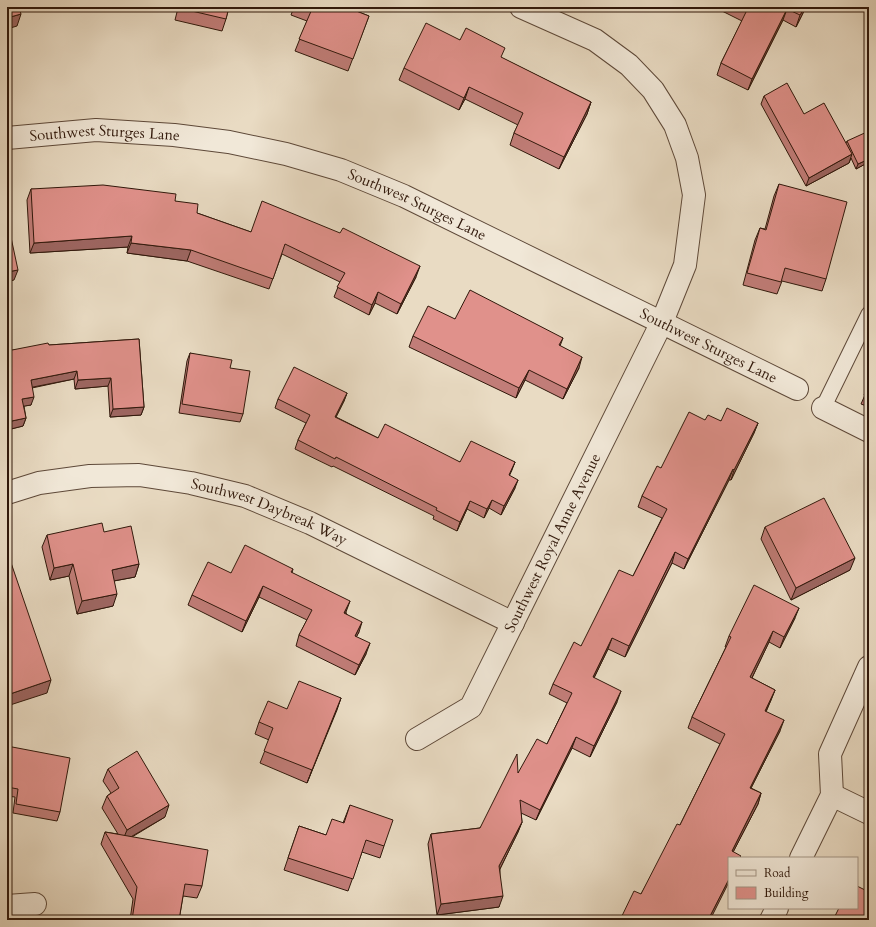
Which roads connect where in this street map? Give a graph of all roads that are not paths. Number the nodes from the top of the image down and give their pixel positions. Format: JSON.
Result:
{"nodes":[{"id":1,"x":522,"y":7,"type":"edge"},
{"id":2,"x":7,"y":138,"type":"edge"},
{"id":3,"x":869,"y":314,"type":"edge"},
{"id":4,"x":662,"y":322,"type":"junction"},
{"id":5,"x":798,"y":389,"type":"dead end"},
{"id":6,"x":823,"y":408,"type":"joint"},
{"id":7,"x":869,"y":431,"type":"edge"},
{"id":8,"x":7,"y":493,"type":"edge"},
{"id":9,"x":513,"y":622,"type":"junction"},
{"id":10,"x":869,"y":667,"type":"edge"},
{"id":11,"x":417,"y":739,"type":"dead end"},
{"id":12,"x":832,"y":795,"type":"junction"},
{"id":13,"x":869,"y":813,"type":"edge"},
{"id":14,"x":801,"y":857,"type":"edge"},
{"id":15,"x":35,"y":904,"type":"dead end"},
{"id":16,"x":7,"y":906,"type":"edge"},
{"id":17,"x":776,"y":909,"type":"edge"},
{"id":18,"x":771,"y":920,"type":"edge"}],
"edges":[{"from":1,"to":4,"type":"street","name":"Southwest Royal Anne Avenue"},
{"from":2,"to":4,"type":"street","name":"Southwest Sturges Lane"},
{"from":3,"to":6,"type":"lane"},
{"from":4,"to":5,"type":"street","name":"Southwest Sturges Lane"},
{"from":4,"to":9,"type":"street","name":"Southwest Royal Anne Avenue"},
{"from":6,"to":7,"type":"street"},
{"from":8,"to":9,"type":"street","name":"Southwest Daybreak Way"},
{"from":9,"to":11,"type":"street","name":"Southwest Royal Anne Avenue"},
{"from":10,"to":12,"type":"street"},
{"from":12,"to":13,"type":"street"},
{"from":12,"to":14,"type":"street"},
{"from":15,"to":16,"type":"street"},
{"from":17,"to":18,"type":"street"}]}
